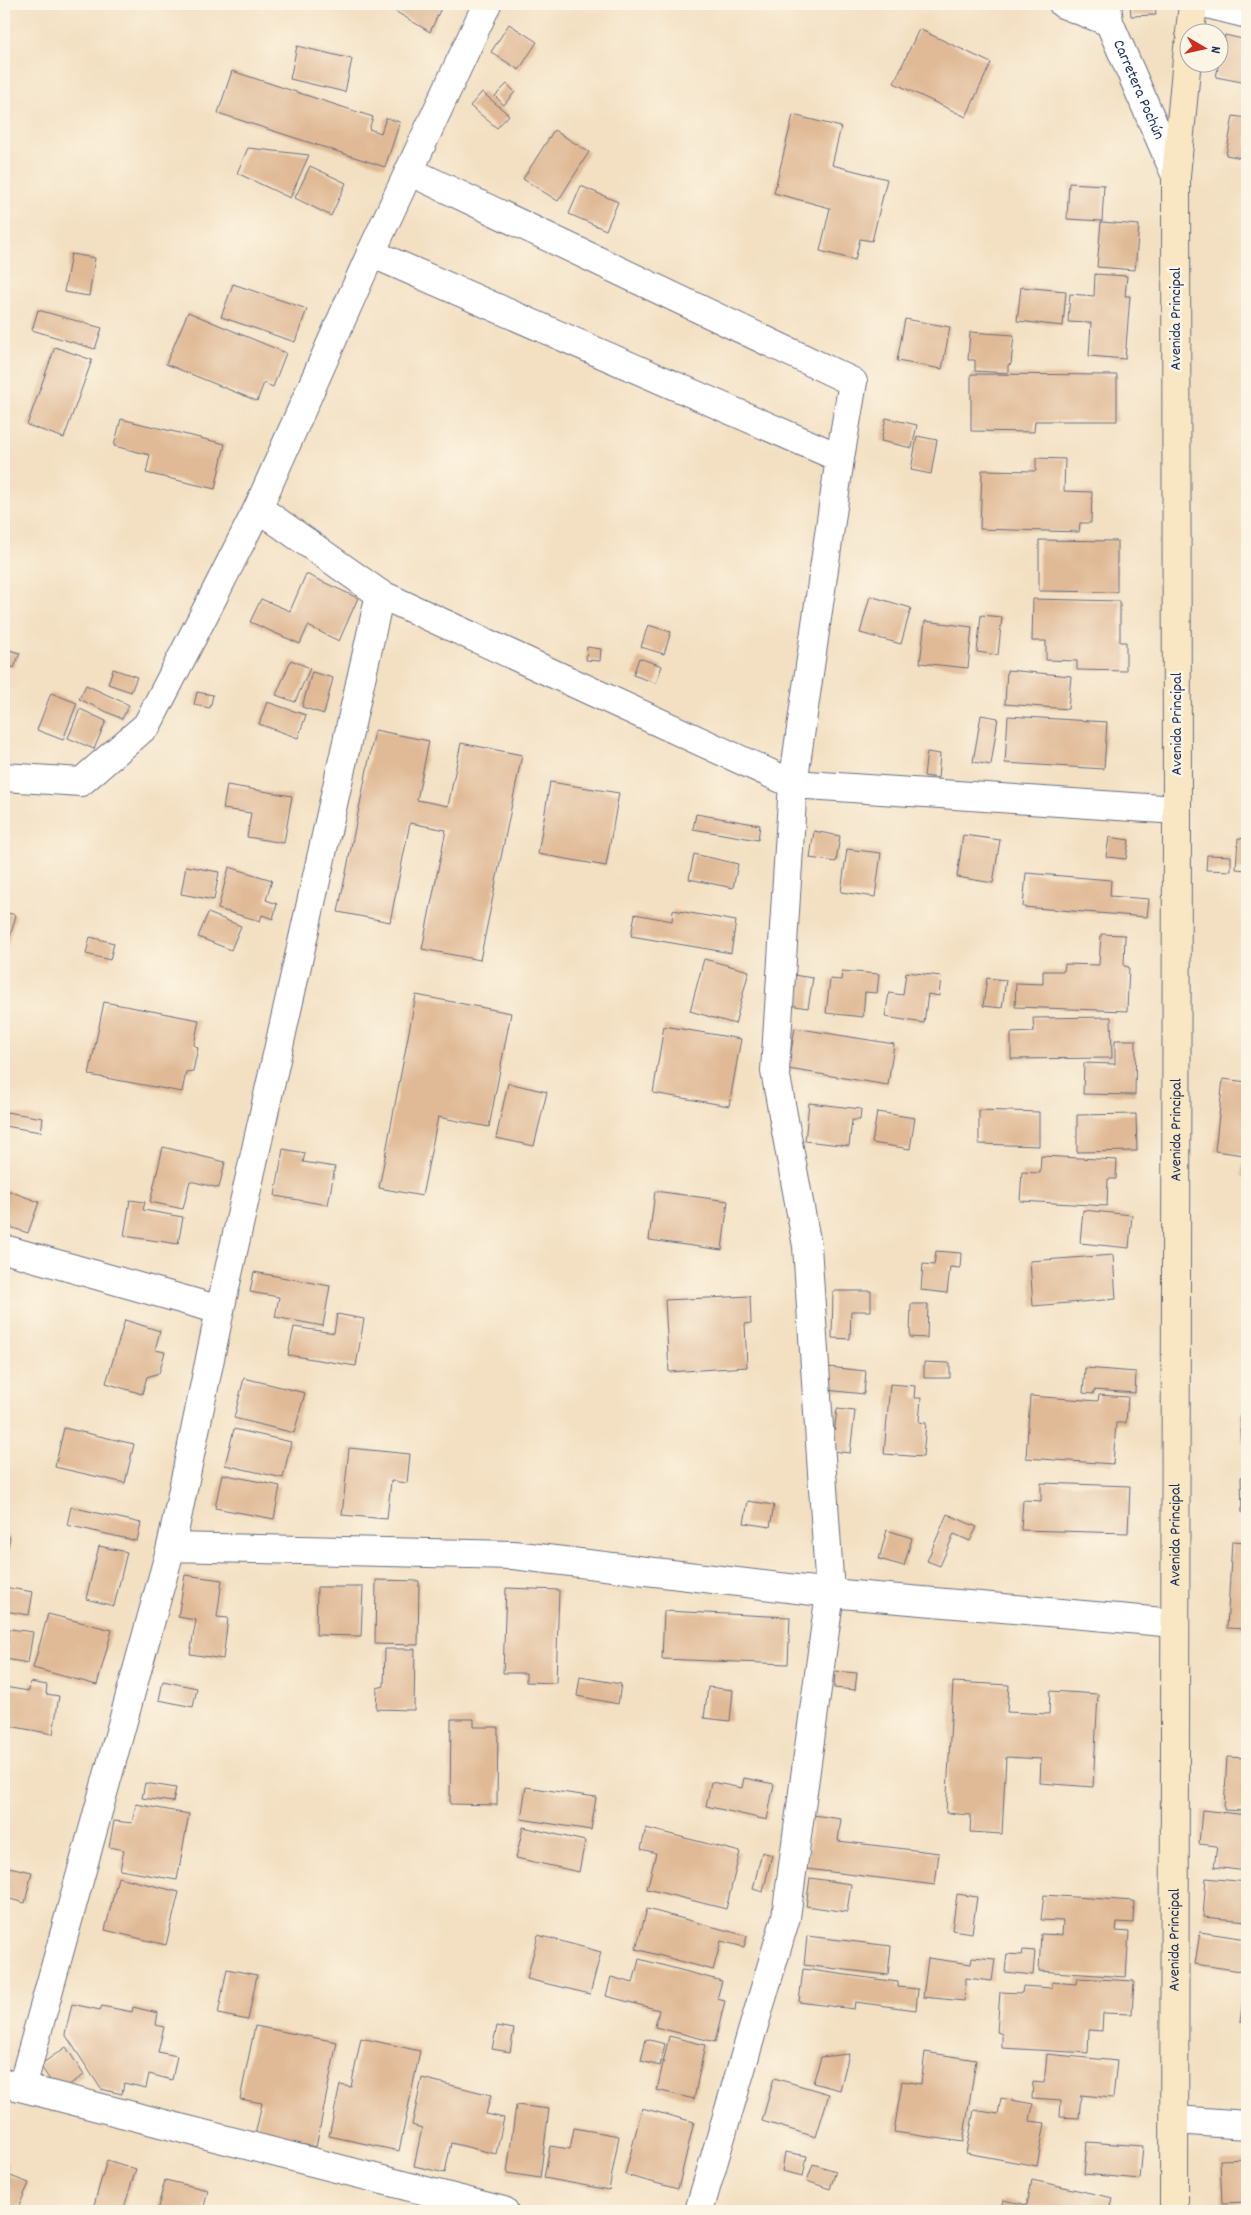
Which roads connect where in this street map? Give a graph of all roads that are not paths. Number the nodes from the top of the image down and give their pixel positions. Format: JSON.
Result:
{"nodes":[{"id":1,"x":487,"y":4,"type":"edge"},
{"id":2,"x":1063,"y":4,"type":"edge"},
{"id":3,"x":1193,"y":4,"type":"edge"},
{"id":4,"x":1207,"y":4,"type":"edge"},
{"id":5,"x":1108,"y":13,"type":"edge"},
{"id":6,"x":1247,"y":14,"type":"edge"},
{"id":7,"x":1191,"y":22,"type":"edge"},
{"id":8,"x":1186,"y":72,"type":"edge"},
{"id":9,"x":409,"y":171,"type":"junction"},
{"id":10,"x":1176,"y":176,"type":"junction"},
{"id":11,"x":371,"y":253,"type":"junction"},
{"id":12,"x":840,"y":458,"type":"junction"},
{"id":13,"x":258,"y":508,"type":"junction"},
{"id":14,"x":380,"y":594,"type":"junction"},
{"id":15,"x":4,"y":777,"type":"edge"},
{"id":16,"x":793,"y":784,"type":"junction"},
{"id":17,"x":1177,"y":810,"type":"junction"},
{"id":18,"x":4,"y":1249,"type":"edge"},
{"id":19,"x":220,"y":1310,"type":"junction"},
{"id":20,"x":171,"y":1548,"type":"junction"},
{"id":21,"x":830,"y":1593,"type":"junction"},
{"id":22,"x":1175,"y":1623,"type":"junction"},
{"id":23,"x":13,"y":2085,"type":"edge"},
{"id":24,"x":1174,"y":2120,"type":"junction"},
{"id":25,"x":1247,"y":2126,"type":"edge"},
{"id":26,"x":504,"y":2211,"type":"edge"},
{"id":27,"x":699,"y":2211,"type":"edge"},
{"id":28,"x":1174,"y":2211,"type":"edge"}],
"edges":[{"from":1,"to":9,"type":"street"},
{"from":2,"to":5,"type":"street"},
{"from":3,"to":7,"type":"main road"},
{"from":4,"to":6,"type":"street"},
{"from":5,"to":10,"type":"street","name":"Carretera Pochún"},
{"from":8,"to":10,"type":"main road","name":"Avenida Principal"},
{"from":9,"to":11,"type":"street"},
{"from":9,"to":12,"type":"street"},
{"from":10,"to":17,"type":"main road","name":"Avenida Principal"},
{"from":11,"to":12,"type":"street"},
{"from":11,"to":13,"type":"street"},
{"from":12,"to":16,"type":"street"},
{"from":13,"to":14,"type":"street"},
{"from":13,"to":15,"type":"street"},
{"from":14,"to":16,"type":"street"},
{"from":14,"to":19,"type":"street"},
{"from":16,"to":17,"type":"street"},
{"from":16,"to":21,"type":"street"},
{"from":17,"to":22,"type":"main road","name":"Avenida Principal"},
{"from":18,"to":19,"type":"street"},
{"from":19,"to":20,"type":"street"},
{"from":20,"to":21,"type":"street"},
{"from":20,"to":23,"type":"street"},
{"from":21,"to":22,"type":"street"},
{"from":21,"to":27,"type":"street"},
{"from":22,"to":24,"type":"main road","name":"Avenida Principal"},
{"from":23,"to":26,"type":"street"},
{"from":24,"to":25,"type":"street"},
{"from":24,"to":28,"type":"main road","name":"Avenida Principal"}]}
